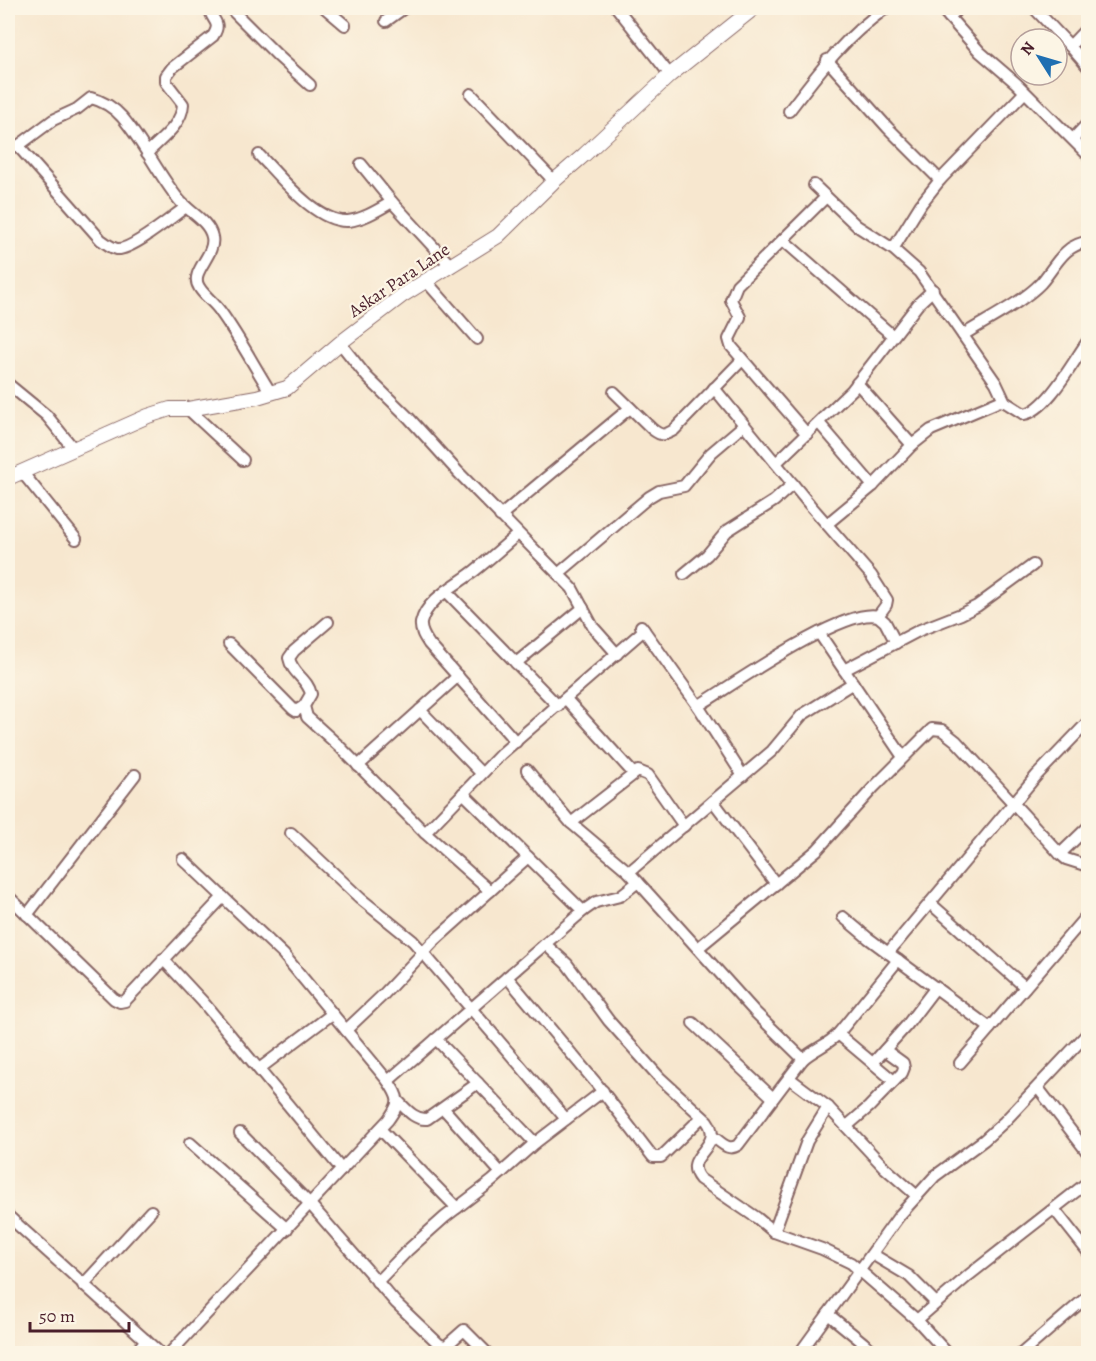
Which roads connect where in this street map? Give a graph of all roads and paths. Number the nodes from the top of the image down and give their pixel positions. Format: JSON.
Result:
{"nodes":[{"id":1,"x":210,"y":8,"type":"edge"},
{"id":2,"x":230,"y":8,"type":"edge"},
{"id":3,"x":325,"y":8,"type":"edge"},
{"id":4,"x":404,"y":8,"type":"edge"},
{"id":5,"x":617,"y":8,"type":"edge"},
{"id":6,"x":754,"y":8,"type":"edge"},
{"id":7,"x":886,"y":8,"type":"edge"},
{"id":8,"x":941,"y":8,"type":"edge"},
{"id":9,"x":959,"y":8,"type":"edge"},
{"id":10,"x":1034,"y":8,"type":"edge"},
{"id":11,"x":949,"y":17,"type":"junction"},
{"id":12,"x":386,"y":21,"type":"dead end"},
{"id":13,"x":345,"y":25,"type":"dead end"},
{"id":14,"x":1089,"y":27,"type":"edge"},
{"id":15,"x":1070,"y":46,"type":"junction"},
{"id":16,"x":827,"y":60,"type":"junction"},
{"id":17,"x":1089,"y":67,"type":"edge"},
{"id":18,"x":670,"y":75,"type":"junction"},
{"id":19,"x":310,"y":85,"type":"dead end"},
{"id":20,"x":1024,"y":93,"type":"junction"},
{"id":21,"x":471,"y":94,"type":"dead end"},
{"id":22,"x":789,"y":111,"type":"dead end"},
{"id":23,"x":1089,"y":123,"type":"edge"},
{"id":24,"x":1073,"y":139,"type":"junction"},
{"id":25,"x":13,"y":145,"type":"edge"},
{"id":26,"x":147,"y":153,"type":"junction"},
{"id":27,"x":259,"y":155,"type":"dead end"},
{"id":28,"x":1089,"y":155,"type":"edge"},
{"id":29,"x":361,"y":164,"type":"dead end"},
{"id":30,"x":940,"y":180,"type":"junction"},
{"id":31,"x":554,"y":181,"type":"junction"},
{"id":32,"x":814,"y":185,"type":"dead end"},
{"id":33,"x":826,"y":197,"type":"junction"},
{"id":34,"x":392,"y":202,"type":"junction"},
{"id":35,"x":186,"y":207,"type":"junction"},
{"id":36,"x":783,"y":240,"type":"junction"},
{"id":37,"x":1089,"y":242,"type":"edge"},
{"id":38,"x":893,"y":249,"type":"junction"},
{"id":39,"x":451,"y":266,"type":"junction"},
{"id":40,"x":426,"y":281,"type":"junction"},
{"id":41,"x":933,"y":290,"type":"junction"},
{"id":42,"x":963,"y":335,"type":"junction"},
{"id":43,"x":893,"y":336,"type":"junction"},
{"id":44,"x":477,"y":339,"type":"dead end"},
{"id":45,"x":1089,"y":341,"type":"edge"},
{"id":46,"x":340,"y":343,"type":"junction"},
{"id":47,"x":742,"y":360,"type":"junction"},
{"id":48,"x":857,"y":383,"type":"junction"},
{"id":49,"x":8,"y":384,"type":"edge"},
{"id":50,"x":714,"y":388,"type":"junction"},
{"id":51,"x":615,"y":392,"type":"dead end"},
{"id":52,"x":271,"y":393,"type":"junction"},
{"id":53,"x":1005,"y":402,"type":"junction"},
{"id":54,"x":630,"y":408,"type":"junction"},
{"id":55,"x":188,"y":409,"type":"junction"},
{"id":56,"x":819,"y":423,"type":"junction"},
{"id":57,"x":744,"y":425,"type":"junction"},
{"id":58,"x":807,"y":434,"type":"junction"},
{"id":59,"x":912,"y":446,"type":"junction"},
{"id":60,"x":73,"y":448,"type":"junction"},
{"id":61,"x":243,"y":460,"type":"dead end"},
{"id":62,"x":776,"y":463,"type":"junction"},
{"id":63,"x":12,"y":475,"type":"edge"},
{"id":64,"x":793,"y":484,"type":"junction"},
{"id":65,"x":873,"y":486,"type":"junction"},
{"id":66,"x":500,"y":516,"type":"junction"},
{"id":67,"x":827,"y":524,"type":"junction"},
{"id":68,"x":518,"y":534,"type":"junction"},
{"id":69,"x":76,"y":539,"type":"dead end"},
{"id":70,"x":1033,"y":565,"type":"dead end"},
{"id":71,"x":558,"y":574,"type":"junction"},
{"id":72,"x":684,"y":574,"type":"dead end"},
{"id":73,"x":446,"y":591,"type":"junction"},
{"id":74,"x":583,"y":608,"type":"junction"},
{"id":75,"x":878,"y":616,"type":"junction"},
{"id":76,"x":328,"y":622,"type":"dead end"},
{"id":77,"x":819,"y":633,"type":"junction"},
{"id":78,"x":896,"y":643,"type":"junction"},
{"id":79,"x":229,"y":644,"type":"dead end"},
{"id":80,"x":617,"y":654,"type":"junction"},
{"id":81,"x":516,"y":663,"type":"junction"},
{"id":82,"x":844,"y":670,"type":"junction"},
{"id":83,"x":458,"y":676,"type":"junction"},
{"id":84,"x":853,"y":683,"type":"junction"},
{"id":85,"x":562,"y":703,"type":"junction"},
{"id":86,"x":304,"y":706,"type":"junction"},
{"id":87,"x":698,"y":706,"type":"junction"},
{"id":88,"x":420,"y":710,"type":"junction"},
{"id":89,"x":1089,"y":722,"type":"edge"},
{"id":90,"x":516,"y":742,"type":"junction"},
{"id":91,"x":903,"y":758,"type":"junction"},
{"id":92,"x":358,"y":766,"type":"junction"},
{"id":93,"x":527,"y":770,"type":"dead end"},
{"id":94,"x":482,"y":773,"type":"junction"},
{"id":95,"x":633,"y":773,"type":"junction"},
{"id":96,"x":135,"y":775,"type":"dead end"},
{"id":97,"x":743,"y":776,"type":"junction"},
{"id":98,"x":463,"y":793,"type":"junction"},
{"id":99,"x":712,"y":801,"type":"junction"},
{"id":100,"x":1013,"y":805,"type":"junction"},
{"id":101,"x":571,"y":823,"type":"junction"},
{"id":102,"x":684,"y":826,"type":"junction"},
{"id":103,"x":1089,"y":827,"type":"edge"},
{"id":104,"x":291,"y":833,"type":"dead end"},
{"id":105,"x":425,"y":833,"type":"junction"},
{"id":106,"x":1060,"y":854,"type":"junction"},
{"id":107,"x":528,"y":857,"type":"junction"},
{"id":108,"x":183,"y":859,"type":"dead end"},
{"id":109,"x":1089,"y":866,"type":"edge"},
{"id":110,"x":629,"y":872,"type":"junction"},
{"id":111,"x":638,"y":882,"type":"junction"},
{"id":112,"x":776,"y":884,"type":"junction"},
{"id":113,"x":490,"y":891,"type":"junction"},
{"id":114,"x":8,"y":896,"type":"edge"},
{"id":115,"x":223,"y":897,"type":"junction"},
{"id":116,"x":930,"y":903,"type":"junction"},
{"id":117,"x":583,"y":910,"type":"junction"},
{"id":118,"x":1089,"y":914,"type":"edge"},
{"id":119,"x":27,"y":915,"type":"junction"},
{"id":120,"x":843,"y":917,"type":"dead end"},
{"id":121,"x":545,"y":944,"type":"junction"},
{"id":122,"x":698,"y":948,"type":"junction"},
{"id":123,"x":422,"y":952,"type":"junction"},
{"id":124,"x":888,"y":953,"type":"junction"},
{"id":125,"x":163,"y":959,"type":"junction"},
{"id":126,"x":898,"y":960,"type":"junction"},
{"id":127,"x":507,"y":977,"type":"junction"},
{"id":128,"x":936,"y":987,"type":"junction"},
{"id":129,"x":1025,"y":987,"type":"junction"},
{"id":130,"x":472,"y":1008,"type":"junction"},
{"id":131,"x":332,"y":1014,"type":"junction"},
{"id":132,"x":693,"y":1023,"type":"dead end"},
{"id":133,"x":990,"y":1028,"type":"junction"},
{"id":134,"x":346,"y":1030,"type":"junction"},
{"id":135,"x":1089,"y":1033,"type":"edge"},
{"id":136,"x":838,"y":1034,"type":"junction"},
{"id":137,"x":436,"y":1039,"type":"junction"},
{"id":138,"x":1080,"y":1041,"type":"junction"},
{"id":139,"x":885,"y":1050,"type":"junction"},
{"id":140,"x":1089,"y":1052,"type":"edge"},
{"id":141,"x":803,"y":1059,"type":"junction"},
{"id":142,"x":873,"y":1063,"type":"junction"},
{"id":143,"x":960,"y":1063,"type":"dead end"},
{"id":144,"x":259,"y":1069,"type":"junction"},
{"id":145,"x":789,"y":1078,"type":"junction"},
{"id":146,"x":388,"y":1081,"type":"junction"},
{"id":147,"x":894,"y":1081,"type":"junction"},
{"id":148,"x":478,"y":1083,"type":"junction"},
{"id":149,"x":1038,"y":1088,"type":"junction"},
{"id":150,"x":603,"y":1091,"type":"junction"},
{"id":151,"x":773,"y":1098,"type":"junction"},
{"id":152,"x":399,"y":1102,"type":"junction"},
{"id":153,"x":828,"y":1107,"type":"junction"},
{"id":154,"x":444,"y":1108,"type":"junction"},
{"id":155,"x":702,"y":1117,"type":"junction"},
{"id":156,"x":566,"y":1119,"type":"junction"},
{"id":157,"x":847,"y":1126,"type":"junction"},
{"id":158,"x":380,"y":1129,"type":"junction"},
{"id":159,"x":240,"y":1133,"type":"dead end"},
{"id":160,"x":712,"y":1136,"type":"junction"},
{"id":161,"x":190,"y":1143,"type":"dead end"},
{"id":162,"x":536,"y":1143,"type":"junction"},
{"id":163,"x":1089,"y":1153,"type":"edge"},
{"id":164,"x":342,"y":1170,"type":"junction"},
{"id":165,"x":501,"y":1173,"type":"junction"},
{"id":166,"x":1089,"y":1182,"type":"edge"},
{"id":167,"x":916,"y":1195,"type":"junction"},
{"id":168,"x":310,"y":1203,"type":"junction"},
{"id":169,"x":458,"y":1208,"type":"junction"},
{"id":170,"x":1054,"y":1209,"type":"junction"},
{"id":171,"x":151,"y":1211,"type":"dead end"},
{"id":172,"x":8,"y":1216,"type":"edge"},
{"id":173,"x":287,"y":1229,"type":"junction"},
{"id":174,"x":774,"y":1232,"type":"junction"},
{"id":175,"x":1089,"y":1252,"type":"edge"},
{"id":176,"x":872,"y":1254,"type":"junction"},
{"id":177,"x":860,"y":1270,"type":"junction"},
{"id":178,"x":377,"y":1282,"type":"junction"},
{"id":179,"x":83,"y":1285,"type":"junction"},
{"id":180,"x":1086,"y":1302,"type":"edge"},
{"id":181,"x":936,"y":1304,"type":"junction"},
{"id":182,"x":828,"y":1314,"type":"junction"},
{"id":183,"x":917,"y":1320,"type":"junction"},
{"id":184,"x":146,"y":1340,"type":"junction"},
{"id":185,"x":134,"y":1353,"type":"edge"},
{"id":186,"x":161,"y":1353,"type":"edge"},
{"id":187,"x":169,"y":1353,"type":"edge"},
{"id":188,"x":488,"y":1353,"type":"edge"},
{"id":189,"x":799,"y":1353,"type":"edge"},
{"id":190,"x":877,"y":1353,"type":"edge"},
{"id":191,"x":948,"y":1353,"type":"edge"},
{"id":192,"x":1021,"y":1353,"type":"edge"}],
"edges":[{"from":1,"to":26,"type":"street"},
{"from":2,"to":19,"type":"street"},
{"from":3,"to":13,"type":"street"},
{"from":4,"to":12,"type":"street"},
{"from":5,"to":18,"type":"street"},
{"from":6,"to":18,"type":"street","name":"Askar Para Lane"},
{"from":7,"to":16,"type":"street"},
{"from":8,"to":11,"type":"street"},
{"from":9,"to":11,"type":"street"},
{"from":10,"to":15,"type":"street"},
{"from":11,"to":20,"type":"street"},
{"from":14,"to":15,"type":"street"},
{"from":15,"to":17,"type":"street"},
{"from":16,"to":22,"type":"street"},
{"from":16,"to":30,"type":"street"},
{"from":18,"to":31,"type":"street","name":"Askar Para Lane"},
{"from":20,"to":24,"type":"street"},
{"from":20,"to":30,"type":"street"},
{"from":21,"to":31,"type":"street"},
{"from":23,"to":24,"type":"street"},
{"from":24,"to":28,"type":"street"},
{"from":25,"to":26,"type":"street"},
{"from":25,"to":35,"type":"street"},
{"from":26,"to":35,"type":"street"},
{"from":27,"to":34,"type":"street"},
{"from":29,"to":34,"type":"street"},
{"from":30,"to":38,"type":"street"},
{"from":31,"to":39,"type":"street","name":"Askar Para Lane"},
{"from":32,"to":33,"type":"street"},
{"from":33,"to":36,"type":"street"},
{"from":33,"to":38,"type":"street"},
{"from":34,"to":39,"type":"street"},
{"from":35,"to":52,"type":"street"},
{"from":36,"to":43,"type":"street"},
{"from":36,"to":47,"type":"street"},
{"from":37,"to":42,"type":"street"},
{"from":38,"to":41,"type":"street"},
{"from":39,"to":40,"type":"street","name":"Askar Para Lane"},
{"from":40,"to":44,"type":"street"},
{"from":40,"to":46,"type":"street","name":"Askar Para Lane"},
{"from":41,"to":42,"type":"street"},
{"from":41,"to":43,"type":"street"},
{"from":42,"to":53,"type":"street"},
{"from":43,"to":48,"type":"street"},
{"from":45,"to":53,"type":"street"},
{"from":46,"to":52,"type":"street","name":"Askar Para Lane"},
{"from":46,"to":66,"type":"street"},
{"from":47,"to":50,"type":"street"},
{"from":47,"to":58,"type":"street"},
{"from":48,"to":56,"type":"street"},
{"from":48,"to":59,"type":"street"},
{"from":49,"to":60,"type":"street"},
{"from":50,"to":54,"type":"street"},
{"from":50,"to":57,"type":"street"},
{"from":51,"to":54,"type":"street"},
{"from":52,"to":55,"type":"street","name":"Askar Para Lane"},
{"from":53,"to":59,"type":"street"},
{"from":54,"to":66,"type":"street"},
{"from":55,"to":60,"type":"street","name":"Askar Para Lane"},
{"from":55,"to":61,"type":"street"},
{"from":56,"to":58,"type":"street"},
{"from":56,"to":65,"type":"street"},
{"from":57,"to":62,"type":"street"},
{"from":57,"to":71,"type":"street"},
{"from":58,"to":62,"type":"street"},
{"from":59,"to":65,"type":"street"},
{"from":60,"to":63,"type":"street","name":"Askar Para Lane"},
{"from":62,"to":64,"type":"street"},
{"from":63,"to":69,"type":"street"},
{"from":64,"to":67,"type":"street"},
{"from":64,"to":72,"type":"street"},
{"from":65,"to":67,"type":"street"},
{"from":66,"to":68,"type":"street"},
{"from":67,"to":75,"type":"street"},
{"from":68,"to":71,"type":"street"},
{"from":68,"to":73,"type":"street"},
{"from":70,"to":78,"type":"street"},
{"from":71,"to":74,"type":"street"},
{"from":73,"to":81,"type":"street"},
{"from":73,"to":83,"type":"street"},
{"from":74,"to":80,"type":"street"},
{"from":74,"to":81,"type":"street"},
{"from":75,"to":77,"type":"street"},
{"from":75,"to":78,"type":"street"},
{"from":76,"to":86,"type":"street"},
{"from":77,"to":82,"type":"street"},
{"from":77,"to":87,"type":"street"},
{"from":78,"to":82,"type":"street"},
{"from":79,"to":86,"type":"street"},
{"from":80,"to":85,"type":"street"},
{"from":80,"to":87,"type":"street"},
{"from":81,"to":85,"type":"street"},
{"from":82,"to":84,"type":"street"},
{"from":83,"to":88,"type":"street"},
{"from":83,"to":90,"type":"street"},
{"from":84,"to":91,"type":"street"},
{"from":84,"to":97,"type":"street"},
{"from":85,"to":90,"type":"street"},
{"from":85,"to":95,"type":"street"},
{"from":86,"to":92,"type":"street"},
{"from":87,"to":97,"type":"street"},
{"from":88,"to":92,"type":"street"},
{"from":88,"to":94,"type":"street"},
{"from":89,"to":100,"type":"street"},
{"from":90,"to":94,"type":"street"},
{"from":91,"to":100,"type":"street"},
{"from":91,"to":112,"type":"street"},
{"from":92,"to":105,"type":"street"},
{"from":93,"to":101,"type":"street"},
{"from":94,"to":98,"type":"street"},
{"from":95,"to":101,"type":"street"},
{"from":95,"to":102,"type":"street"},
{"from":96,"to":119,"type":"street"},
{"from":97,"to":99,"type":"street"},
{"from":98,"to":105,"type":"street"},
{"from":98,"to":107,"type":"street"},
{"from":99,"to":102,"type":"street"},
{"from":99,"to":112,"type":"street"},
{"from":100,"to":106,"type":"street"},
{"from":100,"to":116,"type":"street"},
{"from":101,"to":110,"type":"street"},
{"from":102,"to":110,"type":"street"},
{"from":103,"to":106,"type":"street"},
{"from":104,"to":123,"type":"street"},
{"from":105,"to":113,"type":"street"},
{"from":106,"to":109,"type":"street"},
{"from":107,"to":113,"type":"street"},
{"from":107,"to":117,"type":"street"},
{"from":108,"to":115,"type":"street"},
{"from":110,"to":111,"type":"street"},
{"from":111,"to":117,"type":"street"},
{"from":111,"to":122,"type":"street"},
{"from":112,"to":122,"type":"street"},
{"from":113,"to":123,"type":"street"},
{"from":114,"to":119,"type":"street"},
{"from":115,"to":125,"type":"street"},
{"from":115,"to":131,"type":"street"},
{"from":116,"to":124,"type":"street"},
{"from":116,"to":129,"type":"street"},
{"from":117,"to":121,"type":"street"},
{"from":118,"to":129,"type":"street"},
{"from":119,"to":125,"type":"street"},
{"from":120,"to":124,"type":"street"},
{"from":121,"to":127,"type":"street"},
{"from":121,"to":155,"type":"street"},
{"from":122,"to":141,"type":"street"},
{"from":123,"to":130,"type":"street"},
{"from":123,"to":134,"type":"street"},
{"from":124,"to":126,"type":"street"},
{"from":125,"to":144,"type":"street"},
{"from":126,"to":128,"type":"street"},
{"from":126,"to":136,"type":"street"},
{"from":127,"to":130,"type":"street"},
{"from":127,"to":150,"type":"street"},
{"from":128,"to":133,"type":"street"},
{"from":128,"to":139,"type":"street"},
{"from":129,"to":133,"type":"street"},
{"from":130,"to":137,"type":"street"},
{"from":130,"to":156,"type":"street"},
{"from":131,"to":134,"type":"street"},
{"from":131,"to":144,"type":"street"},
{"from":132,"to":151,"type":"street"},
{"from":133,"to":143,"type":"street"},
{"from":134,"to":146,"type":"street"},
{"from":135,"to":138,"type":"street"},
{"from":136,"to":141,"type":"street"},
{"from":136,"to":142,"type":"street"},
{"from":137,"to":146,"type":"street"},
{"from":137,"to":148,"type":"street"},
{"from":138,"to":140,"type":"street"},
{"from":138,"to":149,"type":"street"},
{"from":139,"to":142,"type":"street"},
{"from":139,"to":147,"type":"street"},
{"from":141,"to":145,"type":"street"},
{"from":142,"to":147,"type":"street"},
{"from":144,"to":164,"type":"street"},
{"from":145,"to":151,"type":"street"},
{"from":145,"to":153,"type":"street"},
{"from":146,"to":152,"type":"street"},
{"from":147,"to":157,"type":"street"},
{"from":148,"to":154,"type":"street"},
{"from":148,"to":162,"type":"street"},
{"from":149,"to":163,"type":"street"},
{"from":149,"to":167,"type":"street"},
{"from":150,"to":155,"type":"street"},
{"from":150,"to":156,"type":"street"},
{"from":151,"to":160,"type":"street"},
{"from":152,"to":154,"type":"street"},
{"from":152,"to":158,"type":"street"},
{"from":153,"to":157,"type":"street"},
{"from":153,"to":174,"type":"street"},
{"from":154,"to":165,"type":"street"},
{"from":155,"to":160,"type":"street"},
{"from":156,"to":162,"type":"street"},
{"from":157,"to":167,"type":"street"},
{"from":158,"to":164,"type":"street"},
{"from":158,"to":169,"type":"street"},
{"from":159,"to":168,"type":"street"},
{"from":160,"to":174,"type":"street"},
{"from":161,"to":173,"type":"street"},
{"from":162,"to":165,"type":"street"},
{"from":164,"to":168,"type":"street"},
{"from":165,"to":169,"type":"street"},
{"from":166,"to":170,"type":"street"},
{"from":167,"to":176,"type":"street"},
{"from":168,"to":173,"type":"street"},
{"from":168,"to":178,"type":"street"},
{"from":169,"to":178,"type":"street"},
{"from":170,"to":175,"type":"street"},
{"from":170,"to":181,"type":"street"},
{"from":171,"to":179,"type":"street"},
{"from":172,"to":179,"type":"street"},
{"from":173,"to":187,"type":"street"},
{"from":174,"to":177,"type":"street"},
{"from":176,"to":177,"type":"street"},
{"from":176,"to":181,"type":"street"},
{"from":177,"to":182,"type":"street"},
{"from":177,"to":183,"type":"street"},
{"from":178,"to":188,"type":"street"},
{"from":179,"to":184,"type":"street"},
{"from":180,"to":192,"type":"street"},
{"from":181,"to":183,"type":"street"},
{"from":182,"to":189,"type":"street"},
{"from":182,"to":190,"type":"street"},
{"from":183,"to":191,"type":"street"},
{"from":184,"to":185,"type":"street"},
{"from":184,"to":186,"type":"street"}]}
